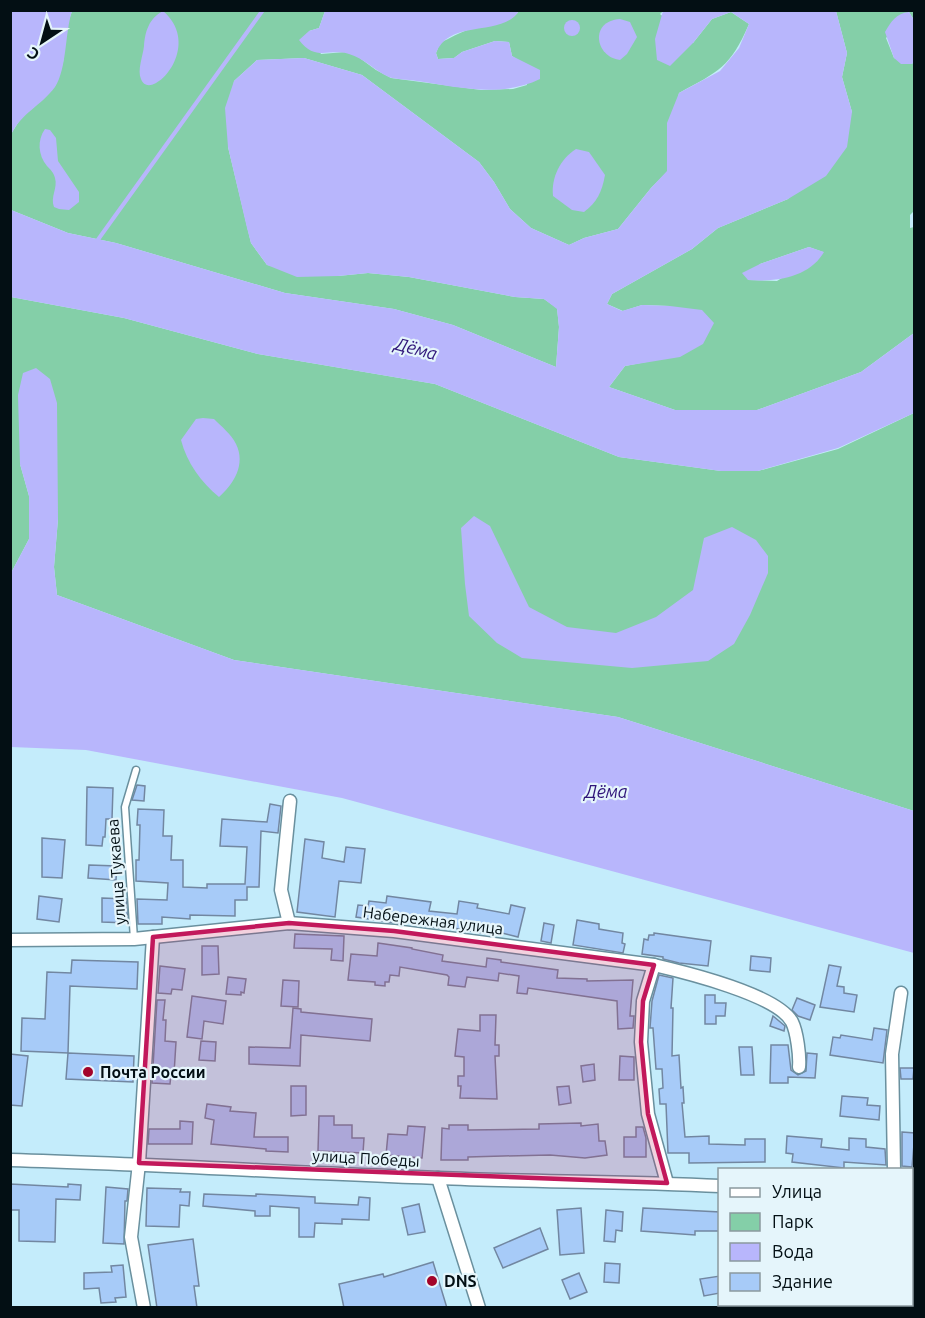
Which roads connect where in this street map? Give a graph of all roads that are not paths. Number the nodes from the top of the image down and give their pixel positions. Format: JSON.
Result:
{"nodes":[{"id":1,"x":136,"y":770,"type":"dead end"},
{"id":2,"x":290,"y":801,"type":"dead end"},
{"id":3,"x":289,"y":923,"type":"junction"},
{"id":4,"x":153,"y":937,"type":"junction"},
{"id":5,"x":134,"y":939,"type":"junction"},
{"id":6,"x":10,"y":940,"type":"edge"},
{"id":7,"x":654,"y":965,"type":"junction"},
{"id":8,"x":901,"y":993,"type":"dead end"},
{"id":9,"x":799,"y":1067,"type":"dead end"},
{"id":10,"x":10,"y":1160,"type":"edge"},
{"id":11,"x":138,"y":1163,"type":"junction"},
{"id":12,"x":894,"y":1168,"type":"edge"},
{"id":13,"x":438,"y":1178,"type":"junction"},
{"id":14,"x":667,"y":1183,"type":"junction"},
{"id":15,"x":718,"y":1186,"type":"edge"},
{"id":16,"x":144,"y":1308,"type":"edge"},
{"id":17,"x":479,"y":1308,"type":"edge"}],
"edges":[{"from":1,"to":5,"type":"lane","name":"улица Тукаева"},
{"from":2,"to":3,"type":"street"},
{"from":3,"to":4,"type":"street","name":"Набережная улица"},
{"from":3,"to":7,"type":"street","name":"Набережная улица"},
{"from":4,"to":5,"type":"street","name":"Набережная улица"},
{"from":4,"to":11,"type":"street"},
{"from":5,"to":6,"type":"street","name":"Набережная улица"},
{"from":7,"to":9,"type":"street","name":"Набережная улица"},
{"from":7,"to":14,"type":"street"},
{"from":8,"to":12,"type":"street"},
{"from":10,"to":11,"type":"street","name":"улица Победы"},
{"from":11,"to":13,"type":"street","name":"улица Победы"},
{"from":11,"to":16,"type":"street"},
{"from":13,"to":14,"type":"street","name":"улица Победы"},
{"from":13,"to":17,"type":"street"},
{"from":14,"to":15,"type":"street","name":"улица Победы"}]}
